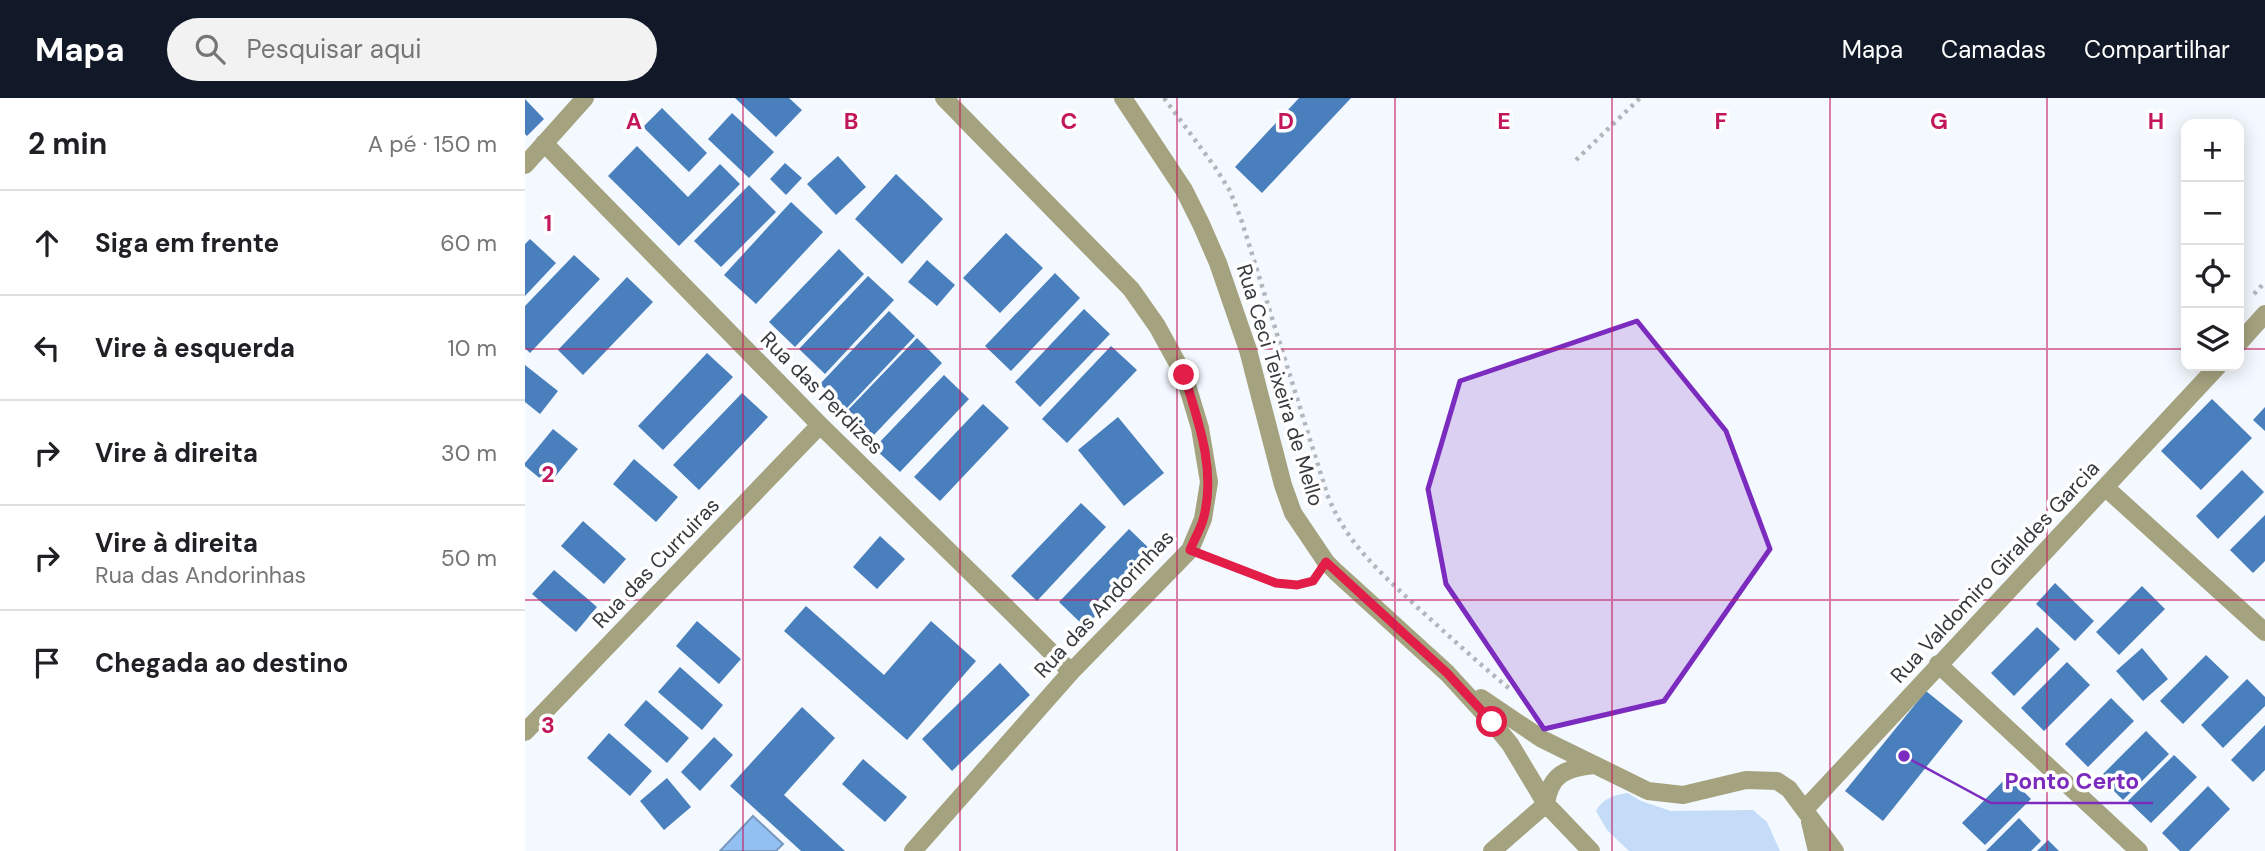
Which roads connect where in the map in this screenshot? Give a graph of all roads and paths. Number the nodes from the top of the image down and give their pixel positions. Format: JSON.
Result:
{"nodes":[{"id":1,"x":585,"y":98,"type":"edge"},
{"id":2,"x":944,"y":98,"type":"edge"},
{"id":3,"x":1123,"y":98,"type":"edge"},
{"id":4,"x":1164,"y":98,"type":"edge"},
{"id":5,"x":1640,"y":98,"type":"edge"},
{"id":6,"x":544,"y":143,"type":"junction"},
{"id":7,"x":1576,"y":160,"type":"dead end"},
{"id":8,"x":525,"y":165,"type":"edge"},
{"id":9,"x":2265,"y":314,"type":"edge"},
{"id":10,"x":2244,"y":337,"type":"edge"},
{"id":11,"x":2213,"y":371,"type":"edge"},
{"id":12,"x":820,"y":425,"type":"junction"},
{"id":13,"x":2106,"y":488,"type":"junction"},
{"id":14,"x":1190,"y":550,"type":"junction"},
{"id":15,"x":1331,"y":567,"type":"junction"},
{"id":16,"x":2265,"y":632,"type":"edge"},
{"id":17,"x":1938,"y":664,"type":"junction"},
{"id":18,"x":1070,"y":672,"type":"junction"},
{"id":19,"x":1447,"y":673,"type":"junction"},
{"id":20,"x":1512,"y":690,"type":"dead end"},
{"id":21,"x":525,"y":732,"type":"edge"},
{"id":22,"x":1594,"y":765,"type":"junction"},
{"id":23,"x":1546,"y":804,"type":"junction"},
{"id":24,"x":1805,"y":809,"type":"junction"},
{"id":25,"x":913,"y":851,"type":"edge"},
{"id":26,"x":1492,"y":851,"type":"edge"},
{"id":27,"x":1591,"y":851,"type":"edge"},
{"id":28,"x":1817,"y":851,"type":"edge"},
{"id":29,"x":1835,"y":851,"type":"edge"},
{"id":30,"x":2139,"y":851,"type":"edge"}],
"edges":[{"from":1,"to":6,"type":"street"},
{"from":2,"to":14,"type":"street","name":"Rua das Andorinhas"},
{"from":3,"to":15,"type":"street","name":"Rua Ceci Teixeira de Mello"},
{"from":4,"to":20,"type":"path"},
{"from":5,"to":7,"type":"path"},
{"from":6,"to":8,"type":"street"},
{"from":6,"to":12,"type":"street","name":"Rua das Perdizes"},
{"from":9,"to":10,"type":"street"},
{"from":11,"to":13,"type":"street","name":"Rua Valdomiro Giraldes Garcia"},
{"from":12,"to":18,"type":"street","name":"Rua das Perdizes"},
{"from":12,"to":21,"type":"street","name":"Rua das Curruiras"},
{"from":13,"to":16,"type":"street"},
{"from":13,"to":17,"type":"street","name":"Rua Valdomiro Giraldes Garcia"},
{"from":14,"to":15,"type":"path"},
{"from":14,"to":18,"type":"street","name":"Rua das Andorinhas"},
{"from":15,"to":19,"type":"street","name":"Rua Ceci Teixeira de Mello"},
{"from":17,"to":24,"type":"street","name":"Rua Valdomiro Giraldes Garcia"},
{"from":17,"to":30,"type":"street"},
{"from":18,"to":25,"type":"street","name":"Rua das Andorinhas"},
{"from":19,"to":22,"type":"street"},
{"from":19,"to":23,"type":"street"},
{"from":22,"to":23,"type":"street"},
{"from":22,"to":24,"type":"street"},
{"from":23,"to":26,"type":"street"},
{"from":23,"to":27,"type":"street"},
{"from":24,"to":28,"type":"street"},
{"from":24,"to":29,"type":"street"}]}
